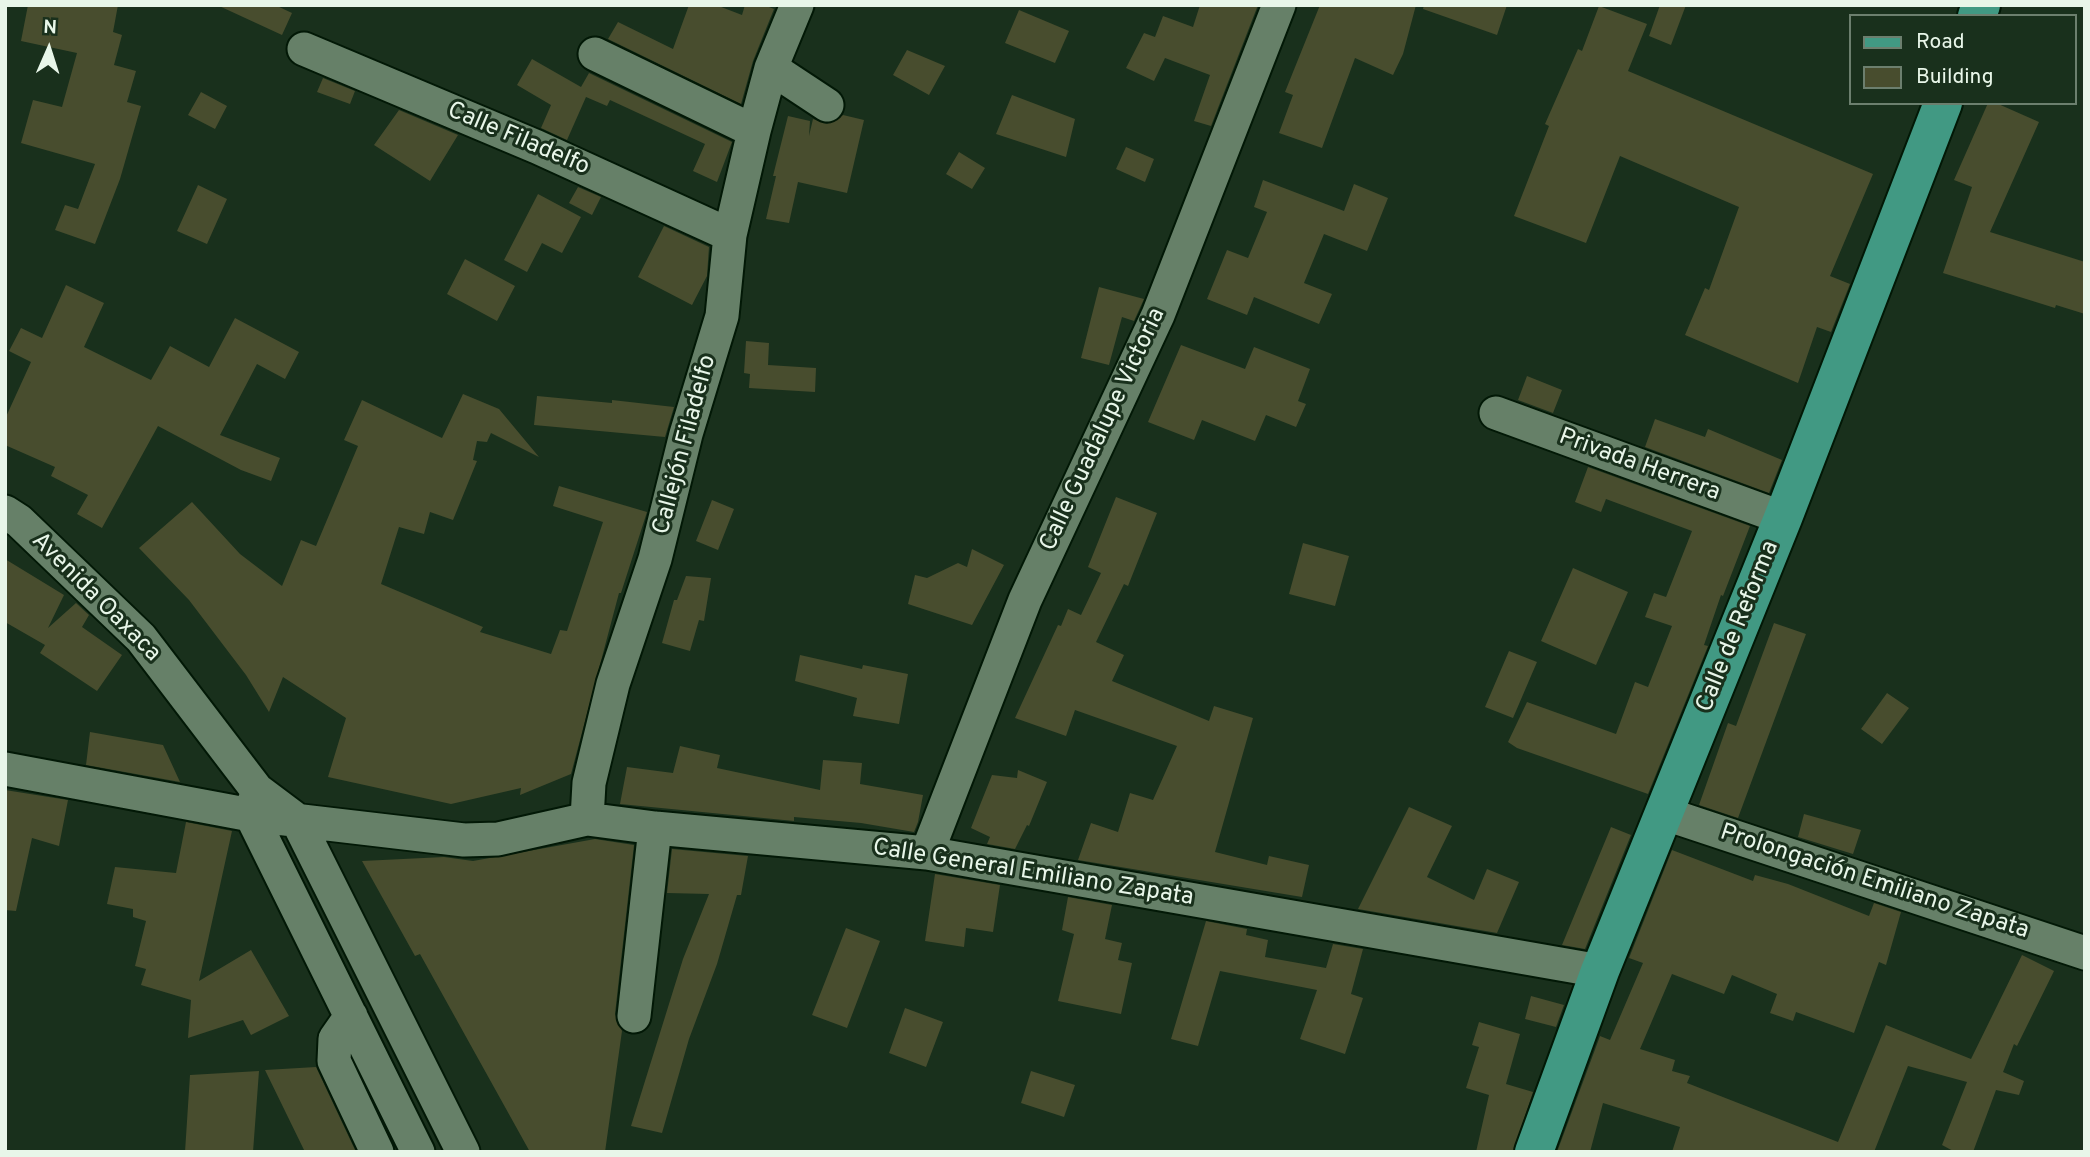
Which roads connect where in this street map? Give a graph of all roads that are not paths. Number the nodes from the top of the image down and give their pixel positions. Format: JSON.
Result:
{"nodes":[{"id":1,"x":797,"y":5,"type":"edge"},
{"id":2,"x":1279,"y":5,"type":"edge"},
{"id":3,"x":304,"y":49,"type":"dead end"},
{"id":4,"x":595,"y":54,"type":"dead end"},
{"id":5,"x":771,"y":68,"type":"junction"},
{"id":6,"x":827,"y":105,"type":"dead end"},
{"id":7,"x":1942,"y":105,"type":"edge"},
{"id":8,"x":754,"y":131,"type":"junction"},
{"id":9,"x":730,"y":235,"type":"junction"},
{"id":10,"x":1496,"y":413,"type":"dead end"},
{"id":11,"x":5,"y":512,"type":"edge"},
{"id":12,"x":1783,"y":518,"type":"junction"},
{"id":13,"x":5,"y":769,"type":"edge"},
{"id":14,"x":254,"y":802,"type":"junction"},
{"id":15,"x":1663,"y":813,"type":"junction"},
{"id":16,"x":587,"y":819,"type":"junction"},
{"id":17,"x":297,"y":820,"type":"junction"},
{"id":18,"x":655,"y":828,"type":"junction"},
{"id":19,"x":927,"y":853,"type":"junction"},
{"id":20,"x":2085,"y":953,"type":"edge"},
{"id":21,"x":1600,"y":971,"type":"junction"},
{"id":22,"x":351,"y":1016,"type":"junction"},
{"id":23,"x":634,"y":1016,"type":"dead end"},
{"id":24,"x":377,"y":1152,"type":"edge"},
{"id":25,"x":418,"y":1152,"type":"edge"},
{"id":26,"x":463,"y":1152,"type":"edge"},
{"id":27,"x":1534,"y":1152,"type":"edge"}],
"edges":[{"from":1,"to":5,"type":"street","name":"Callejón Filadelfo"},
{"from":2,"to":19,"type":"street","name":"Calle Guadalupe Victoria"},
{"from":3,"to":9,"type":"street","name":"Calle Filadelfo"},
{"from":4,"to":8,"type":"street"},
{"from":5,"to":6,"type":"street"},
{"from":5,"to":8,"type":"street","name":"Callejón Filadelfo"},
{"from":7,"to":12,"type":"main road","name":"Calle de Reforma"},
{"from":8,"to":9,"type":"street","name":"Callejón Filadelfo"},
{"from":9,"to":16,"type":"street","name":"Callejón Filadelfo"},
{"from":10,"to":12,"type":"street","name":"Privada Herrera"},
{"from":11,"to":14,"type":"street","name":"Avenida Oaxaca"},
{"from":12,"to":15,"type":"main road","name":"Calle de Reforma"},
{"from":13,"to":14,"type":"street"},
{"from":14,"to":17,"type":"street","name":"Avenida Oaxaca"},
{"from":14,"to":22,"type":"street"},
{"from":15,"to":20,"type":"street","name":"Prolongación Emiliano Zapata"},
{"from":15,"to":21,"type":"main road","name":"Calle de Reforma"},
{"from":16,"to":17,"type":"street","name":"Calle General Emiliano Zapata"},
{"from":16,"to":18,"type":"street","name":"Calle General Emiliano Zapata"},
{"from":17,"to":26,"type":"street"},
{"from":18,"to":19,"type":"street","name":"Calle General Emiliano Zapata"},
{"from":18,"to":23,"type":"street"},
{"from":19,"to":21,"type":"street","name":"Calle General Emiliano Zapata"},
{"from":21,"to":27,"type":"main road","name":"Calle de Reforma"},
{"from":22,"to":24,"type":"street"},
{"from":22,"to":25,"type":"street"}]}
